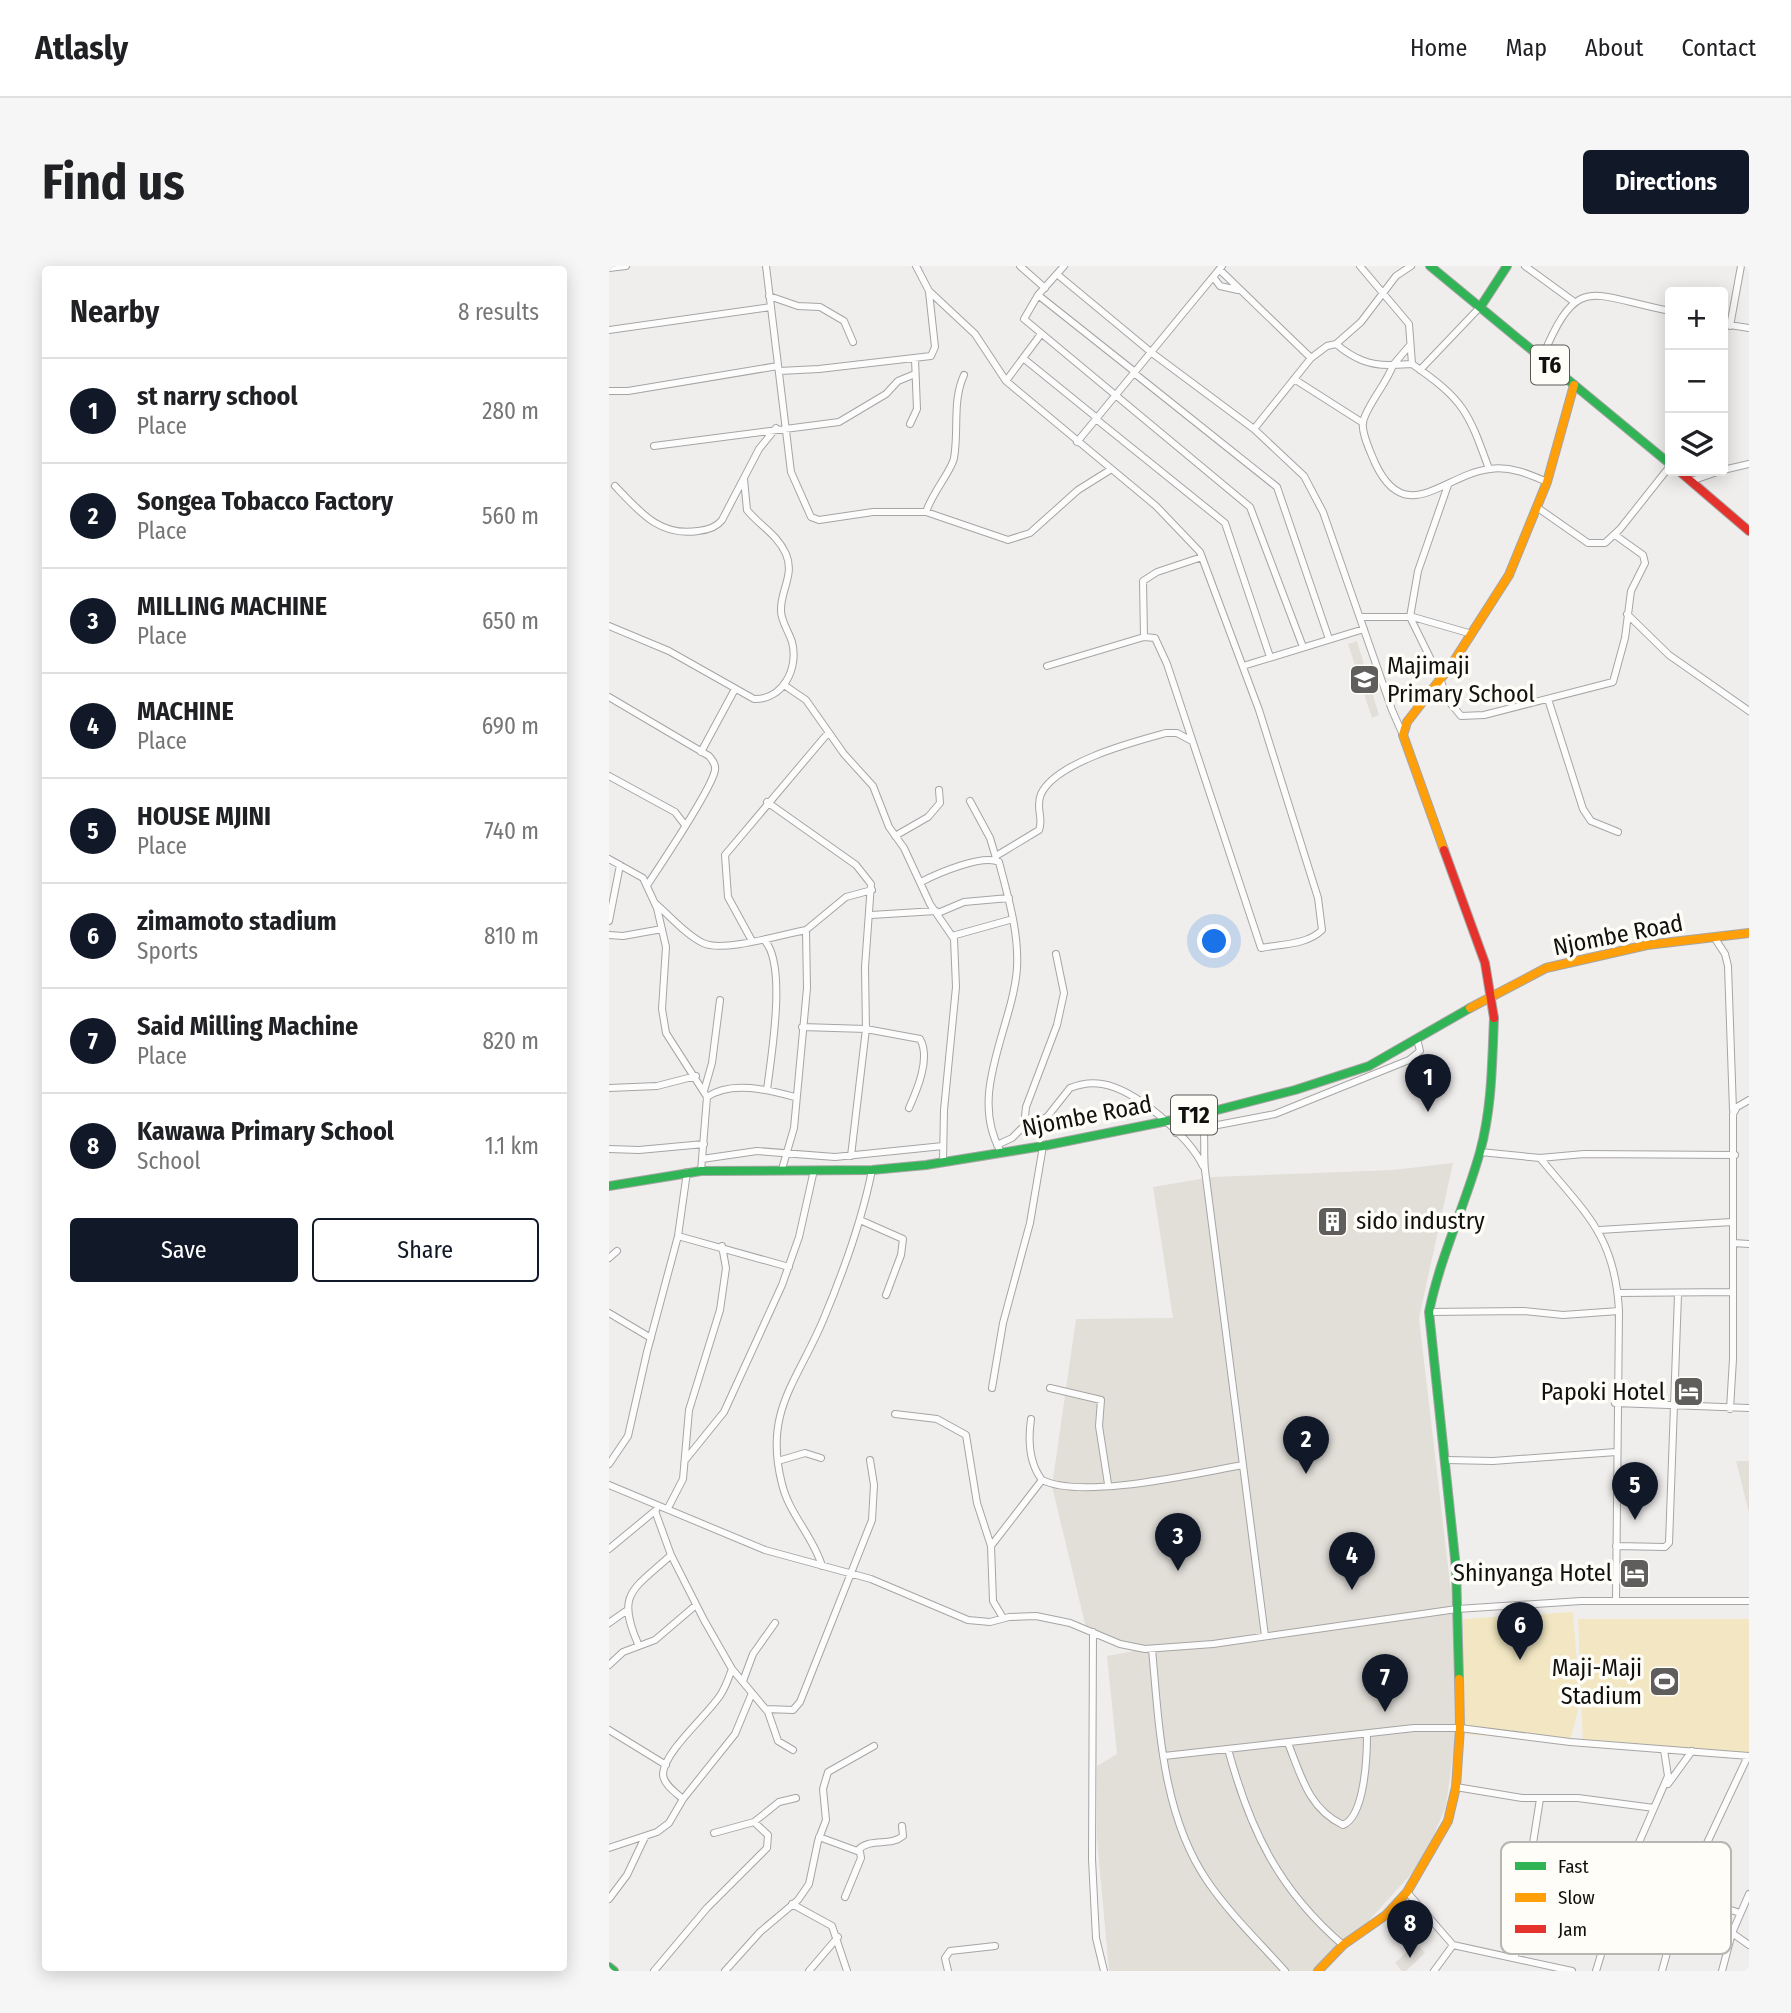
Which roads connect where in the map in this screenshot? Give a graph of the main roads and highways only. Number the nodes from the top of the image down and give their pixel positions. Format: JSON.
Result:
{"nodes":[{"id":1,"x":1430,"y":266,"type":"edge"},
{"id":2,"x":1507,"y":266,"type":"edge"},
{"id":3,"x":1481,"y":306,"type":"junction"},
{"id":4,"x":1574,"y":386,"type":"junction"},
{"id":5,"x":1665,"y":461,"type":"edge"},
{"id":6,"x":1685,"y":476,"type":"edge"},
{"id":7,"x":1749,"y":531,"type":"edge"},
{"id":8,"x":1749,"y":933,"type":"edge"},
{"id":9,"x":1493,"y":995,"type":"junction"},
{"id":10,"x":609,"y":1186,"type":"edge"},
{"id":11,"x":609,"y":1968,"type":"edge"},
{"id":12,"x":614,"y":1971,"type":"edge"},
{"id":13,"x":1318,"y":1971,"type":"edge"}],
"edges":[{"from":1,"to":3,"type":"main road","number":"T6"},
{"from":2,"to":3,"type":"main road"},
{"from":3,"to":4,"type":"main road","number":"T6"},
{"from":4,"to":5,"type":"main road","number":"T6"},
{"from":4,"to":9,"type":"main road"},
{"from":6,"to":7,"type":"main road"},
{"from":8,"to":9,"type":"main road","name":"Njombe Road","number":"T12"},
{"from":9,"to":10,"type":"main road","name":"Njombe Road","number":"T12"},
{"from":9,"to":13,"type":"main road"},
{"from":11,"to":12,"type":"main road"}]}
